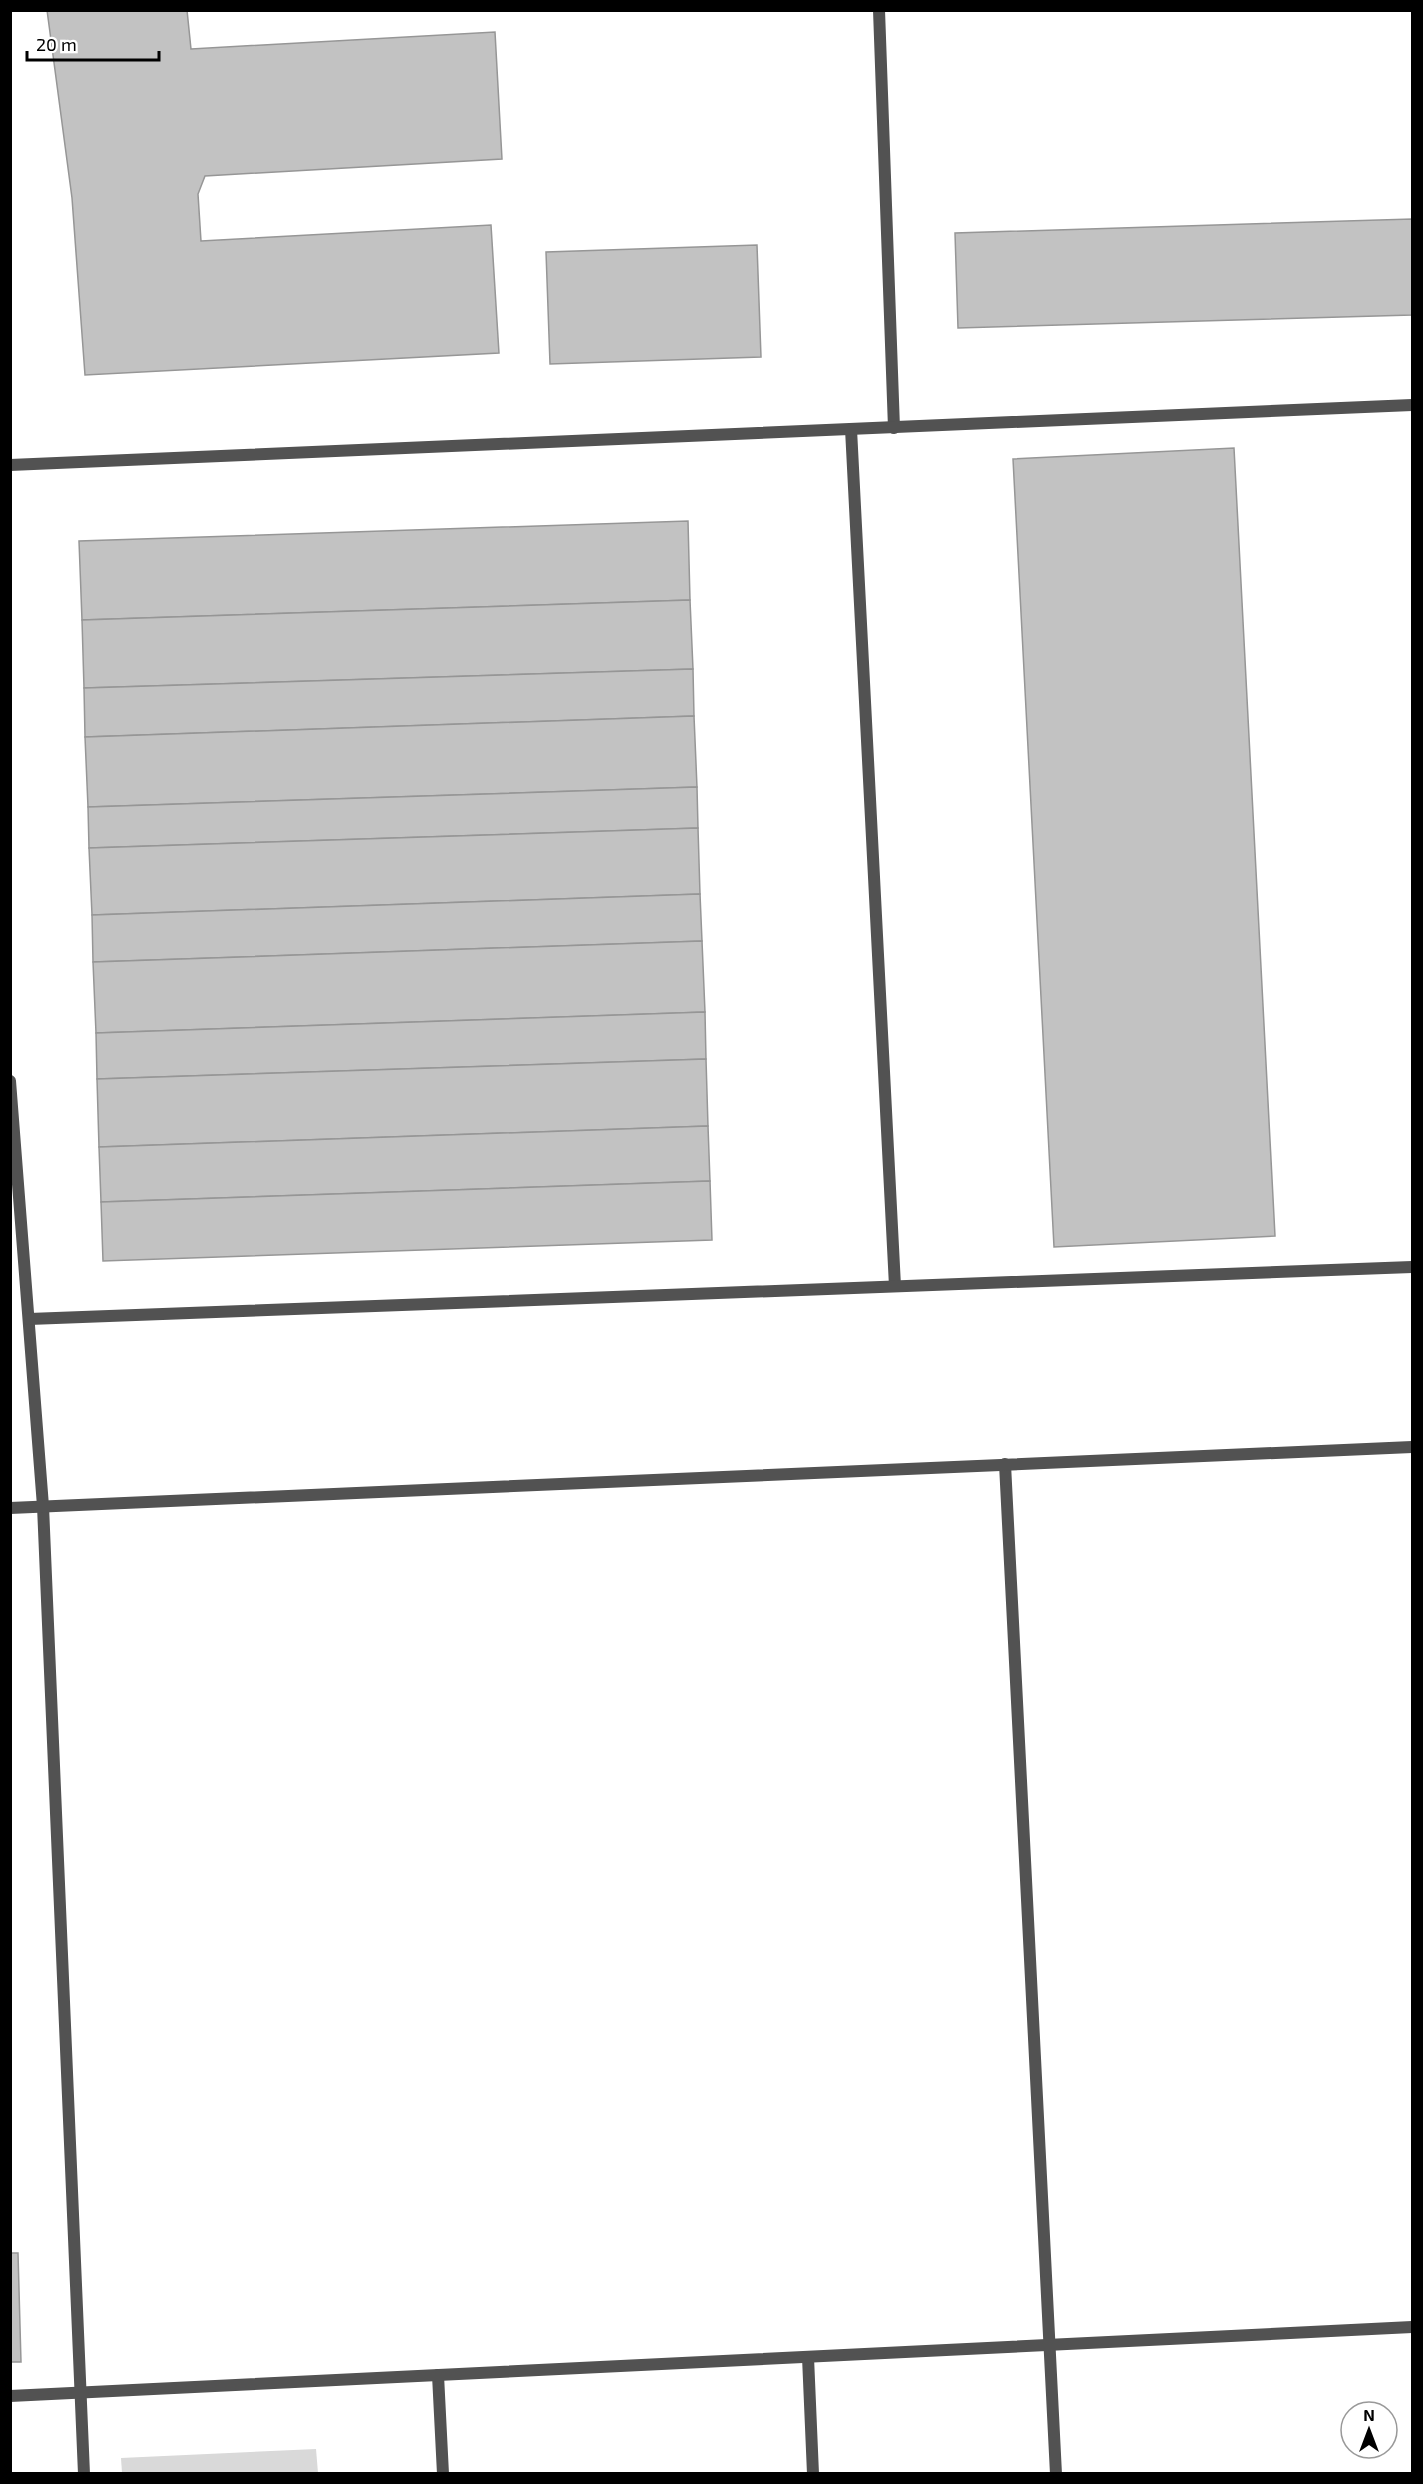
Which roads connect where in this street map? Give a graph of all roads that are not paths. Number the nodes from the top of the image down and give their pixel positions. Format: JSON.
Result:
{"nodes":[{"id":1,"x":879,"y":10,"type":"edge"},
{"id":2,"x":1413,"y":405,"type":"edge"},
{"id":3,"x":894,"y":428,"type":"junction"},
{"id":4,"x":851,"y":429,"type":"junction"},
{"id":5,"x":10,"y":465,"type":"edge"},
{"id":6,"x":10,"y":1081,"type":"edge"},
{"id":7,"x":1413,"y":1267,"type":"edge"},
{"id":8,"x":895,"y":1286,"type":"junction"},
{"id":9,"x":29,"y":1320,"type":"junction"},
{"id":10,"x":1413,"y":1447,"type":"edge"},
{"id":11,"x":1005,"y":1464,"type":"junction"},
{"id":12,"x":43,"y":1506,"type":"junction"},
{"id":13,"x":10,"y":1508,"type":"edge"},
{"id":14,"x":1413,"y":2327,"type":"edge"},
{"id":15,"x":1050,"y":2345,"type":"junction"},
{"id":16,"x":808,"y":2357,"type":"junction"},
{"id":17,"x":438,"y":2375,"type":"junction"},
{"id":18,"x":81,"y":2393,"type":"junction"},
{"id":19,"x":10,"y":2396,"type":"edge"},
{"id":20,"x":84,"y":2474,"type":"edge"},
{"id":21,"x":443,"y":2474,"type":"edge"},
{"id":22,"x":813,"y":2474,"type":"edge"},
{"id":23,"x":1056,"y":2474,"type":"edge"}],
"edges":[{"from":1,"to":3,"type":"lane"},
{"from":2,"to":3,"type":"lane"},
{"from":3,"to":4,"type":"lane"},
{"from":4,"to":5,"type":"lane"},
{"from":4,"to":8,"type":"lane"},
{"from":6,"to":9,"type":"lane"},
{"from":7,"to":8,"type":"lane"},
{"from":8,"to":9,"type":"lane"},
{"from":9,"to":12,"type":"lane"},
{"from":10,"to":11,"type":"lane"},
{"from":11,"to":12,"type":"lane"},
{"from":11,"to":15,"type":"lane"},
{"from":12,"to":13,"type":"lane"},
{"from":12,"to":18,"type":"lane"},
{"from":14,"to":15,"type":"lane"},
{"from":15,"to":16,"type":"lane"},
{"from":15,"to":23,"type":"lane"},
{"from":16,"to":17,"type":"lane"},
{"from":16,"to":22,"type":"lane"},
{"from":17,"to":18,"type":"lane"},
{"from":17,"to":21,"type":"lane"},
{"from":18,"to":19,"type":"lane"},
{"from":18,"to":20,"type":"lane"}]}
